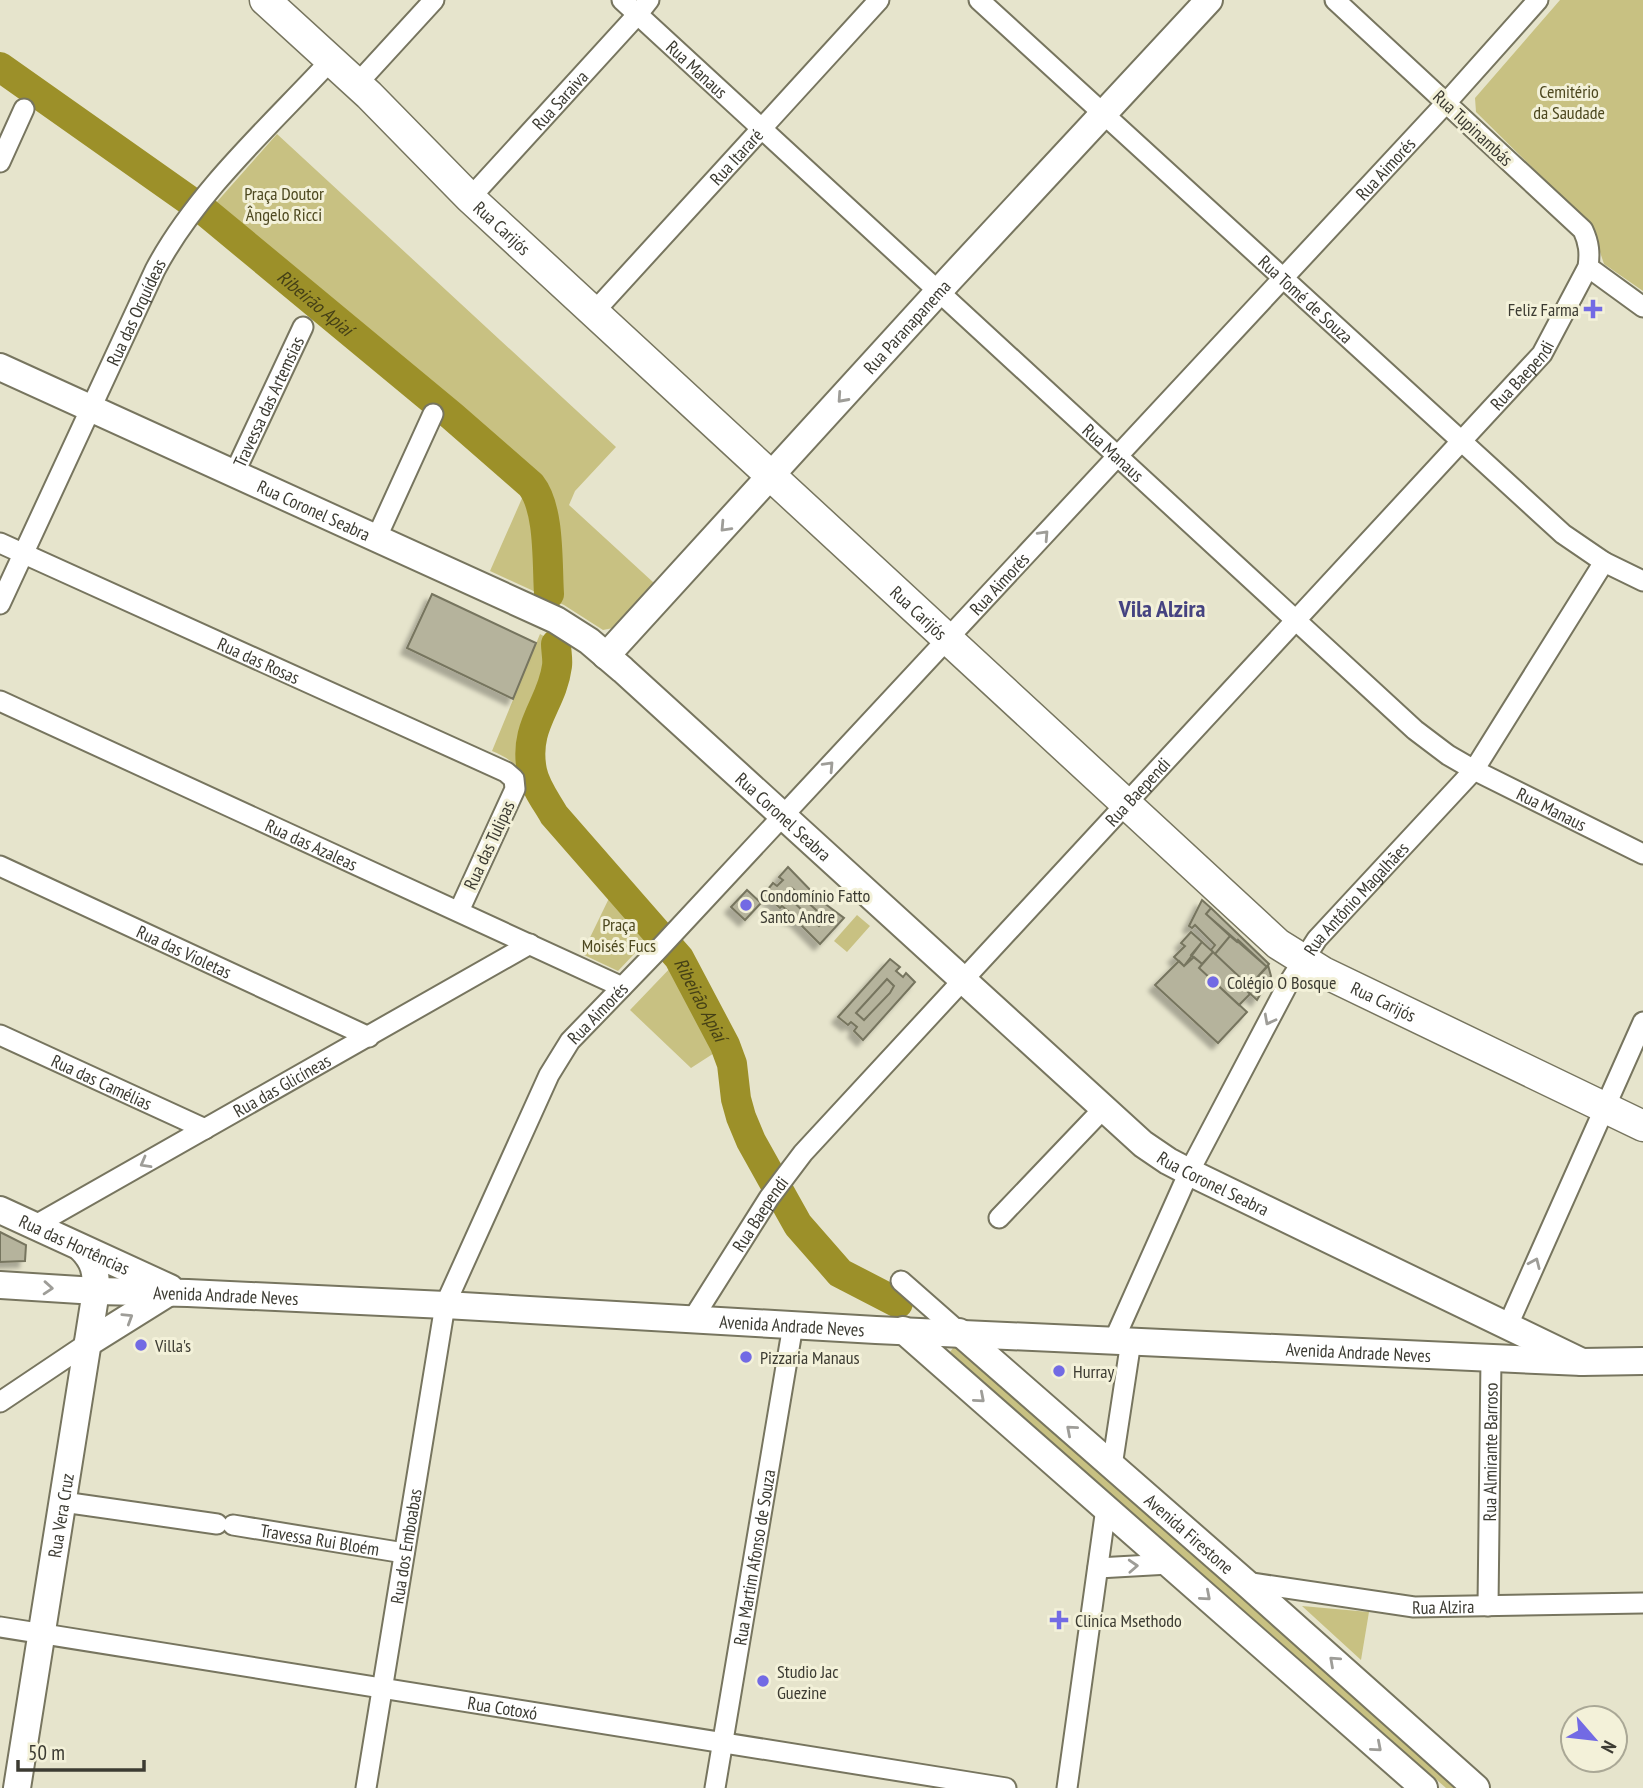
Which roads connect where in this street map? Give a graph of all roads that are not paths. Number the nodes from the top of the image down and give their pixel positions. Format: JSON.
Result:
{"nodes":[{"id":1,"x":265,"y":0,"type":"edge"},
{"id":2,"x":434,"y":0,"type":"edge"},
{"id":3,"x":622,"y":0,"type":"edge"},
{"id":4,"x":879,"y":0,"type":"edge"},
{"id":5,"x":979,"y":0,"type":"edge"},
{"id":6,"x":1209,"y":0,"type":"edge"},
{"id":7,"x":1335,"y":0,"type":"edge"},
{"id":8,"x":1538,"y":0,"type":"edge"},
{"id":9,"x":644,"y":7,"type":"edge"},
{"id":10,"x":331,"y":60,"type":"junction"},
{"id":11,"x":357,"y":84,"type":"junction"},
{"id":12,"x":1446,"y":103,"type":"junction"},
{"id":13,"x":24,"y":108,"type":"dead end"},
{"id":14,"x":1103,"y":112,"type":"junction"},
{"id":15,"x":762,"y":128,"type":"junction"},
{"id":16,"x":0,"y":162,"type":"edge"},
{"id":17,"x":470,"y":198,"type":"junction"},
{"id":18,"x":1588,"y":267,"type":"junction"},
{"id":19,"x":1283,"y":278,"type":"junction"},
{"id":20,"x":937,"y":292,"type":"junction"},
{"id":21,"x":1643,"y":307,"type":"edge"},
{"id":22,"x":593,"y":313,"type":"junction"},
{"id":23,"x":303,"y":327,"type":"dead end"},
{"id":24,"x":0,"y":367,"type":"edge"},
{"id":25,"x":89,"y":409,"type":"junction"},
{"id":26,"x":433,"y":414,"type":"dead end"},
{"id":27,"x":1461,"y":442,"type":"junction"},
{"id":28,"x":1117,"y":456,"type":"junction"},
{"id":29,"x":234,"y":474,"type":"junction"},
{"id":30,"x":771,"y":477,"type":"junction"},
{"id":31,"x":376,"y":538,"type":"junction"},
{"id":32,"x":0,"y":543,"type":"edge"},
{"id":33,"x":23,"y":554,"type":"junction"},
{"id":34,"x":1604,"y":562,"type":"junction"},
{"id":35,"x":1643,"y":581,"type":"edge"},
{"id":36,"x":0,"y":604,"type":"edge"},
{"id":37,"x":1295,"y":621,"type":"junction"},
{"id":38,"x":947,"y":639,"type":"junction"},
{"id":39,"x":606,"y":656,"type":"junction"},
{"id":40,"x":0,"y":701,"type":"edge"},
{"id":41,"x":1474,"y":770,"type":"junction"},
{"id":42,"x":514,"y":779,"type":"joint"},
{"id":43,"x":1126,"y":804,"type":"junction"},
{"id":44,"x":782,"y":816,"type":"junction"},
{"id":45,"x":1643,"y":854,"type":"edge"},
{"id":46,"x":0,"y":866,"type":"edge"},
{"id":47,"x":459,"y":911,"type":"junction"},
{"id":48,"x":530,"y":944,"type":"junction"},
{"id":49,"x":1303,"y":960,"type":"junction"},
{"id":50,"x":963,"y":981,"type":"junction"},
{"id":51,"x":622,"y":987,"type":"junction"},
{"id":52,"x":1643,"y":1022,"type":"edge"},
{"id":53,"x":0,"y":1035,"type":"edge"},
{"id":54,"x":369,"y":1037,"type":"junction"},
{"id":55,"x":1605,"y":1107,"type":"junction"},
{"id":56,"x":1103,"y":1109,"type":"junction"},
{"id":57,"x":1643,"y":1126,"type":"edge"},
{"id":58,"x":205,"y":1129,"type":"junction"},
{"id":59,"x":1189,"y":1172,"type":"junction"},
{"id":60,"x":0,"y":1210,"type":"edge"},
{"id":61,"x":999,"y":1218,"type":"dead end"},
{"id":62,"x":34,"y":1226,"type":"junction"},
{"id":63,"x":81,"y":1248,"type":"junction"},
{"id":64,"x":901,"y":1281,"type":"dead end"},
{"id":65,"x":0,"y":1285,"type":"edge"},
{"id":66,"x":96,"y":1291,"type":"junction"},
{"id":67,"x":178,"y":1293,"type":"junction"},
{"id":68,"x":444,"y":1305,"type":"junction"},
{"id":69,"x":1464,"y":1305,"type":"junction"},
{"id":70,"x":692,"y":1320,"type":"junction"},
{"id":71,"x":793,"y":1325,"type":"junction"},
{"id":72,"x":1508,"y":1325,"type":"junction"},
{"id":73,"x":903,"y":1331,"type":"junction"},
{"id":74,"x":959,"y":1332,"type":"junction"},
{"id":75,"x":1122,"y":1340,"type":"junction"},
{"id":76,"x":88,"y":1343,"type":"junction"},
{"id":77,"x":1491,"y":1358,"type":"junction"},
{"id":78,"x":1582,"y":1362,"type":"junction"},
{"id":79,"x":1643,"y":1362,"type":"edge"},
{"id":80,"x":0,"y":1402,"type":"edge"},
{"id":81,"x":1112,"y":1466,"type":"junction"},
{"id":82,"x":63,"y":1502,"type":"junction"},
{"id":83,"x":1106,"y":1508,"type":"junction"},
{"id":84,"x":404,"y":1553,"type":"junction"},
{"id":85,"x":1169,"y":1564,"type":"junction"},
{"id":86,"x":1098,"y":1567,"type":"junction"},
{"id":87,"x":1245,"y":1582,"type":"junction"},
{"id":88,"x":1643,"y":1603,"type":"edge"},
{"id":89,"x":1488,"y":1606,"type":"junction"},
{"id":90,"x":0,"y":1627,"type":"edge"},
{"id":91,"x":42,"y":1634,"type":"junction"},
{"id":92,"x":382,"y":1688,"type":"junction"},
{"id":93,"x":723,"y":1742,"type":"junction"},
{"id":94,"x":18,"y":1788,"type":"edge"},
{"id":95,"x":366,"y":1788,"type":"edge"},
{"id":96,"x":715,"y":1788,"type":"edge"},
{"id":97,"x":1006,"y":1788,"type":"edge"},
{"id":98,"x":1067,"y":1788,"type":"edge"},
{"id":99,"x":1424,"y":1788,"type":"edge"},
{"id":100,"x":1476,"y":1788,"type":"edge"}],
"edges":[{"from":1,"to":10,"type":"main road","name":"Rua Carijós"},
{"from":2,"to":11,"type":"street"},
{"from":3,"to":9,"type":"street","name":"Rua Manaus"},
{"from":4,"to":15,"type":"street","name":"Rua Itararé"},
{"from":5,"to":14,"type":"street","name":"Rua Tomé de Souza"},
{"from":6,"to":14,"type":"street","name":"Rua Paranapanema"},
{"from":7,"to":12,"type":"street","name":"Rua Tupinambás"},
{"from":8,"to":12,"type":"street","name":"Rua Aimorés"},
{"from":9,"to":15,"type":"street","name":"Rua Manaus"},
{"from":9,"to":17,"type":"street","name":"Rua Saraiva"},
{"from":10,"to":11,"type":"main road","name":"Rua Carijós"},
{"from":10,"to":25,"type":"street","name":"Rua das Orquídeas"},
{"from":11,"to":17,"type":"main road","name":"Rua Carijós"},
{"from":12,"to":18,"type":"street","name":"Rua Tupinambás"},
{"from":12,"to":19,"type":"street","name":"Rua Aimorés"},
{"from":13,"to":16,"type":"street"},
{"from":14,"to":19,"type":"street","name":"Rua Tomé de Souza"},
{"from":14,"to":20,"type":"street","name":"Rua Paranapanema"},
{"from":15,"to":20,"type":"street","name":"Rua Manaus"},
{"from":15,"to":22,"type":"street","name":"Rua Itararé"},
{"from":17,"to":22,"type":"main road","name":"Rua Carijós"},
{"from":18,"to":21,"type":"street"},
{"from":18,"to":27,"type":"street","name":"Rua Baependi"},
{"from":19,"to":27,"type":"street","name":"Rua Tomé de Souza"},
{"from":19,"to":28,"type":"street","name":"Rua Aimorés"},
{"from":20,"to":28,"type":"street","name":"Rua Manaus"},
{"from":20,"to":30,"type":"street","name":"Rua Paranapanema","one_way":true},
{"from":22,"to":30,"type":"main road","name":"Rua Carijós"},
{"from":23,"to":29,"type":"street","name":"Travessa das Artemsias"},
{"from":24,"to":25,"type":"street","name":"Rua Coronel Seabra"},
{"from":25,"to":29,"type":"street","name":"Rua Coronel Seabra"},
{"from":25,"to":33,"type":"street","name":"Rua das Orquídeas"},
{"from":26,"to":31,"type":"street"},
{"from":27,"to":34,"type":"street","name":"Rua Tomé de Souza"},
{"from":27,"to":37,"type":"street","name":"Rua Baependi"},
{"from":28,"to":37,"type":"street","name":"Rua Manaus"},
{"from":38,"to":28,"type":"street","name":"Rua Aimorés","one_way":true},
{"from":29,"to":31,"type":"street","name":"Rua Coronel Seabra"},
{"from":30,"to":38,"type":"main road","name":"Rua Carijós"},
{"from":30,"to":39,"type":"street","name":"Rua Paranapanema","one_way":true},
{"from":31,"to":39,"type":"street","name":"Rua Coronel Seabra"},
{"from":32,"to":33,"type":"street","name":"Rua das Rosas"},
{"from":33,"to":36,"type":"street","name":"Rua das Orquídeas"},
{"from":33,"to":42,"type":"street","name":"Rua das Rosas"},
{"from":34,"to":35,"type":"street","name":"Rua Tomé de Souza"},
{"from":34,"to":41,"type":"street","name":"Rua Antônio Magalhães"},
{"from":37,"to":41,"type":"street","name":"Rua Manaus"},
{"from":37,"to":43,"type":"street","name":"Rua Baependi"},
{"from":38,"to":43,"type":"main road","name":"Rua Carijós"},
{"from":44,"to":38,"type":"street","name":"Rua Aimorés","one_way":true},
{"from":39,"to":44,"type":"street","name":"Rua Coronel Seabra"},
{"from":40,"to":47,"type":"street","name":"Rua das Azaleas"},
{"from":41,"to":45,"type":"street","name":"Rua Manaus"},
{"from":41,"to":49,"type":"street","name":"Rua Antônio Magalhães"},
{"from":42,"to":47,"type":"street","name":"Rua das Tulipas"},
{"from":43,"to":49,"type":"main road","name":"Rua Carijós"},
{"from":43,"to":50,"type":"street","name":"Rua Baependi"},
{"from":44,"to":50,"type":"street","name":"Rua Coronel Seabra"},
{"from":44,"to":51,"type":"street","name":"Rua Aimorés"},
{"from":46,"to":54,"type":"street","name":"Rua das Violetas"},
{"from":47,"to":48,"type":"street","name":"Rua das Azaleas"},
{"from":48,"to":51,"type":"street","name":"Rua das Azaleas"},
{"from":48,"to":54,"type":"street","name":"Rua das Glicíneas"},
{"from":49,"to":55,"type":"main road","name":"Rua Carijós"},
{"from":49,"to":59,"type":"street","name":"Rua Antônio Magalhães","one_way":true},
{"from":50,"to":56,"type":"street","name":"Rua Coronel Seabra"},
{"from":50,"to":70,"type":"street","name":"Rua Baependi"},
{"from":51,"to":68,"type":"street","name":"Rua Aimorés"},
{"from":52,"to":55,"type":"street"},
{"from":53,"to":58,"type":"street","name":"Rua das Camélias"},
{"from":54,"to":58,"type":"street","name":"Rua das Glicíneas"},
{"from":55,"to":57,"type":"main road","name":"Rua Carijós"},
{"from":72,"to":55,"type":"street","one_way":true},
{"from":56,"to":59,"type":"street","name":"Rua Coronel Seabra"},
{"from":56,"to":61,"type":"street"},
{"from":58,"to":62,"type":"street","name":"Rua das Glicíneas","one_way":true},
{"from":59,"to":69,"type":"street","name":"Rua Coronel Seabra"},
{"from":59,"to":75,"type":"street","name":"Rua Antônio Magalhães"},
{"from":60,"to":62,"type":"street","name":"Rua das Hortências"},
{"from":62,"to":63,"type":"street","name":"Rua das Hortências"},
{"from":63,"to":66,"type":"street","name":"Rua Vera Cruz"},
{"from":63,"to":67,"type":"street","name":"Rua das Hortências"},
{"from":64,"to":74,"type":"street","name":"Avenida Firestone"},
{"from":65,"to":66,"type":"street","name":"Avenida Andrade Neves","one_way":true},
{"from":66,"to":67,"type":"street","name":"Avenida Andrade Neves"},
{"from":66,"to":76,"type":"street","name":"Rua Vera Cruz"},
{"from":67,"to":68,"type":"street","name":"Avenida Andrade Neves"},
{"from":76,"to":67,"type":"street","one_way":true},
{"from":68,"to":70,"type":"street","name":"Avenida Andrade Neves"},
{"from":68,"to":84,"type":"street","name":"Rua dos Emboabas"},
{"from":69,"to":72,"type":"street","name":"Rua Coronel Seabra"},
{"from":69,"to":77,"type":"street","name":"Rua Almirante Barroso"},
{"from":70,"to":71,"type":"street","name":"Avenida Andrade Neves"},
{"from":71,"to":73,"type":"street","name":"Avenida Andrade Neves"},
{"from":71,"to":93,"type":"street","name":"Rua Martim Afonso de Souza"},
{"from":72,"to":78,"type":"street","name":"Rua Coronel Seabra"},
{"from":73,"to":74,"type":"street","name":"Avenida Andrade Neves"},
{"from":73,"to":83,"type":"street","name":"Avenida Firestone","one_way":true},
{"from":74,"to":75,"type":"street","name":"Avenida Andrade Neves"},
{"from":81,"to":74,"type":"street","name":"Avenida Firestone","one_way":true},
{"from":75,"to":77,"type":"street","name":"Avenida Andrade Neves"},
{"from":75,"to":81,"type":"street","name":"Rua Antônio Magalhães"},
{"from":76,"to":80,"type":"street"},
{"from":76,"to":82,"type":"street","name":"Rua Vera Cruz"},
{"from":77,"to":78,"type":"street","name":"Avenida Andrade Neves"},
{"from":77,"to":89,"type":"street","name":"Rua Almirante Barroso"},
{"from":78,"to":79,"type":"street","name":"Rua Coronel Seabra"},
{"from":81,"to":87,"type":"street","name":"Avenida Firestone"},
{"from":82,"to":84,"type":"street","name":"Travessa Rui Bloém"},
{"from":82,"to":91,"type":"street","name":"Rua Vera Cruz"},
{"from":83,"to":85,"type":"street","name":"Avenida Firestone"},
{"from":83,"to":86,"type":"street"},
{"from":84,"to":92,"type":"street","name":"Rua dos Emboabas"},
{"from":86,"to":85,"type":"street","one_way":true},
{"from":85,"to":99,"type":"street","name":"Avenida Firestone","one_way":true},
{"from":86,"to":98,"type":"street"},
{"from":87,"to":89,"type":"street","name":"Rua Alzira"},
{"from":100,"to":87,"type":"street","name":"Avenida Firestone","one_way":true},
{"from":88,"to":89,"type":"street","name":"Rua Alzira"},
{"from":90,"to":91,"type":"street","name":"Rua Cotoxó"},
{"from":91,"to":92,"type":"street","name":"Rua Cotoxó"},
{"from":91,"to":94,"type":"street","name":"Rua Vera Cruz"},
{"from":92,"to":93,"type":"street","name":"Rua Cotoxó"},
{"from":92,"to":95,"type":"street","name":"Rua dos Emboabas"},
{"from":93,"to":96,"type":"street","name":"Rua Martim Afonso de Souza"},
{"from":93,"to":97,"type":"street","name":"Rua Cotoxó"}]}
